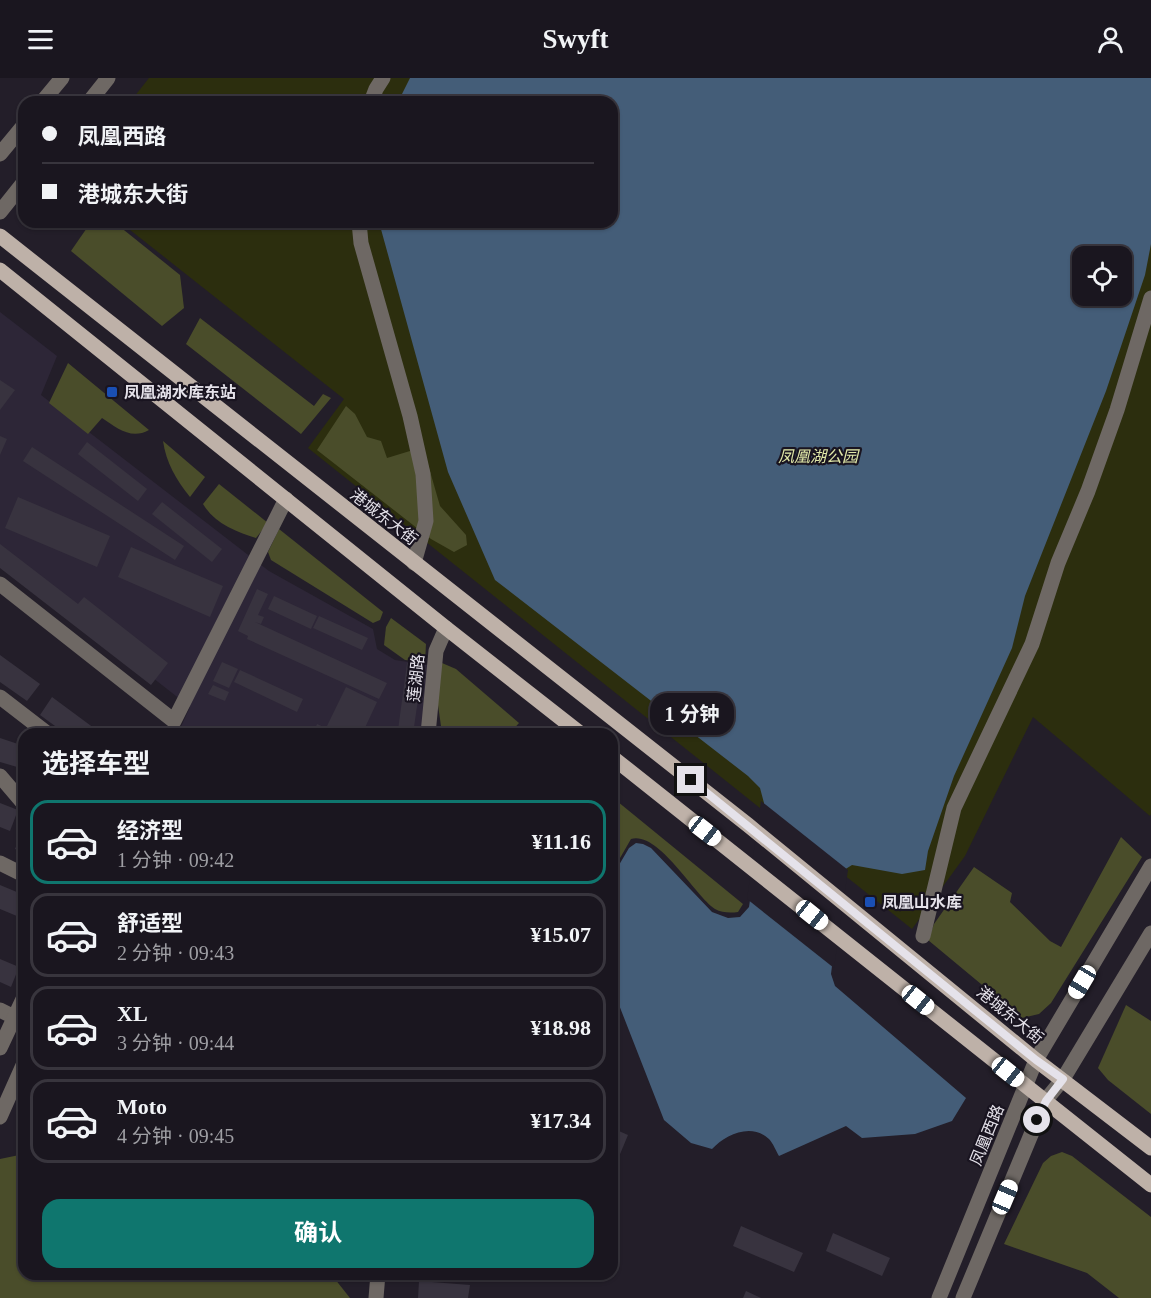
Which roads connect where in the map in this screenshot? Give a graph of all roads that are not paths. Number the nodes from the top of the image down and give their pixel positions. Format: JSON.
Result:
{"nodes":[{"id":1,"x":62,"y":78,"type":"edge"},
{"id":2,"x":108,"y":78,"type":"edge"},
{"id":3,"x":383,"y":78,"type":"edge"},
{"id":4,"x":47,"y":96,"type":"edge"},
{"id":5,"x":94,"y":96,"type":"edge"},
{"id":6,"x":373,"y":96,"type":"edge"},
{"id":7,"x":18,"y":132,"type":"edge"},
{"id":8,"x":0,"y":154,"type":"edge"},
{"id":9,"x":18,"y":190,"type":"edge"},
{"id":10,"x":0,"y":212,"type":"edge"},
{"id":11,"x":360,"y":228,"type":"edge"},
{"id":12,"x":0,"y":236,"type":"edge"},
{"id":13,"x":0,"y":270,"type":"edge"},
{"id":14,"x":1151,"y":298,"type":"edge"},
{"id":15,"x":286,"y":499,"type":"junction"},
{"id":16,"x":414,"y":563,"type":"junction"},
{"id":17,"x":0,"y":584,"type":"edge"},
{"id":18,"x":446,"y":628,"type":"junction"},
{"id":19,"x":0,"y":697,"type":"edge"},
{"id":20,"x":171,"y":727,"type":"edge"},
{"id":21,"x":40,"y":728,"type":"edge"},
{"id":22,"x":429,"y":728,"type":"edge"},
{"id":23,"x":573,"y":728,"type":"edge"},
{"id":24,"x":618,"y":763,"type":"edge"},
{"id":25,"x":0,"y":776,"type":"edge"},
{"id":26,"x":18,"y":797,"type":"edge"},
{"id":27,"x":0,"y":863,"type":"edge"},
{"id":28,"x":1151,"y":866,"type":"edge"},
{"id":29,"x":18,"y":872,"type":"edge"},
{"id":30,"x":1151,"y":933,"type":"edge"},
{"id":31,"x":923,"y":936,"type":"dead end"},
{"id":32,"x":18,"y":1009,"type":"edge"},
{"id":33,"x":0,"y":1010,"type":"edge"},
{"id":34,"x":14,"y":1017,"type":"junction"},
{"id":35,"x":0,"y":1048,"type":"edge"},
{"id":36,"x":1036,"y":1060,"type":"junction"},
{"id":37,"x":18,"y":1076,"type":"edge"},
{"id":38,"x":1063,"y":1079,"type":"junction"},
{"id":39,"x":1026,"y":1087,"type":"junction"},
{"id":40,"x":1046,"y":1101,"type":"junction"},
{"id":41,"x":0,"y":1117,"type":"edge"},
{"id":42,"x":1151,"y":1148,"type":"edge"},
{"id":43,"x":1151,"y":1185,"type":"edge"},
{"id":44,"x":378,"y":1280,"type":"edge"},
{"id":45,"x":376,"y":1298,"type":"edge"},
{"id":46,"x":939,"y":1298,"type":"edge"},
{"id":47,"x":963,"y":1298,"type":"edge"}],
"edges":[{"from":1,"to":4,"type":"street"},
{"from":2,"to":5,"type":"street"},
{"from":3,"to":6,"type":"street"},
{"from":7,"to":8,"type":"street"},
{"from":9,"to":10,"type":"street"},
{"from":11,"to":16,"type":"street"},
{"from":12,"to":16,"type":"main road","name":"港城东大街"},
{"from":13,"to":15,"type":"main road"},
{"from":14,"to":31,"type":"street"},
{"from":15,"to":18,"type":"main road"},
{"from":15,"to":20,"type":"street"},
{"from":16,"to":36,"type":"main road","name":"港城东大街"},
{"from":17,"to":20,"type":"street"},
{"from":18,"to":22,"type":"street","name":"莲湖路"},
{"from":18,"to":23,"type":"main road"},
{"from":19,"to":21,"type":"street"},
{"from":24,"to":39,"type":"main road"},
{"from":25,"to":26,"type":"street"},
{"from":27,"to":29,"type":"street"},
{"from":28,"to":36,"type":"street","name":"凤凰西路"},
{"from":30,"to":38,"type":"street"},
{"from":32,"to":34,"type":"street"},
{"from":33,"to":34,"type":"street"},
{"from":34,"to":35,"type":"street"},
{"from":36,"to":38,"type":"main road","name":"港城东大街"},
{"from":36,"to":39,"type":"street","name":"凤凰西路"},
{"from":37,"to":41,"type":"street"},
{"from":38,"to":40,"type":"street"},
{"from":38,"to":42,"type":"main road","name":"港城东大街"},
{"from":39,"to":40,"type":"main road"},
{"from":39,"to":46,"type":"street","name":"凤凰西路"},
{"from":40,"to":43,"type":"main road"},
{"from":40,"to":47,"type":"street"},
{"from":44,"to":45,"type":"street"}]}
